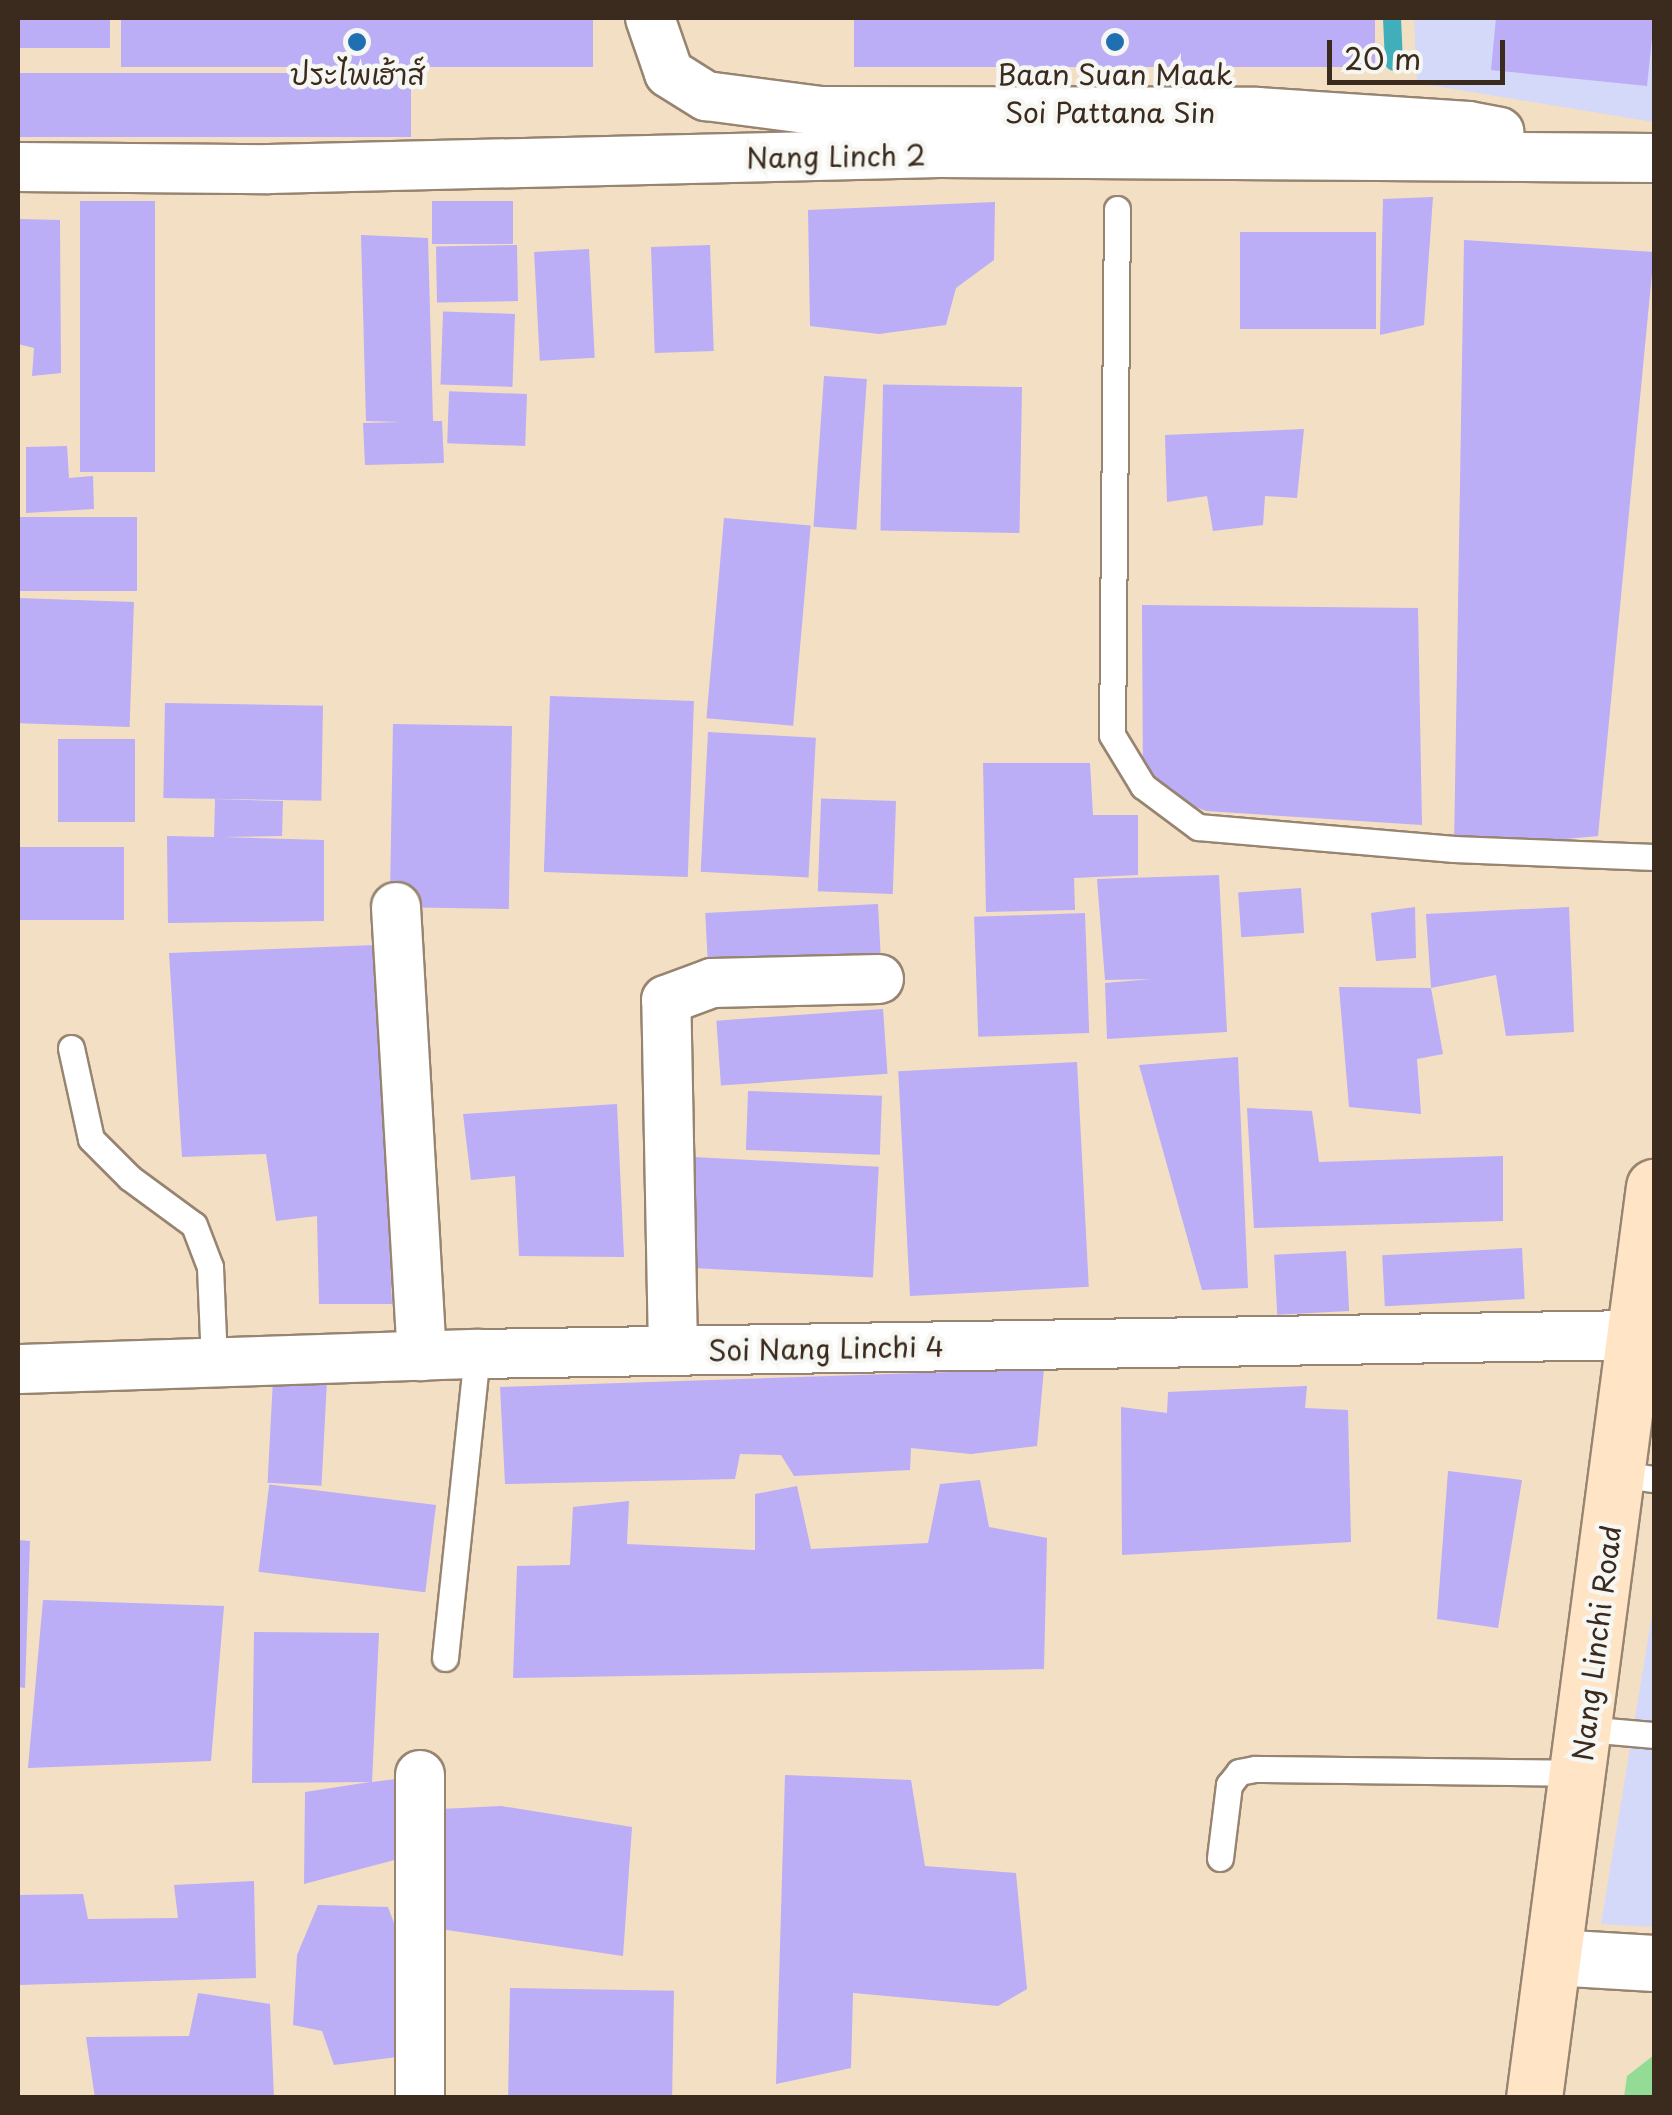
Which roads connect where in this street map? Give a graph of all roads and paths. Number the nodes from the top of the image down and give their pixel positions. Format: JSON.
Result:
{"nodes":[{"id":1,"x":650,"y":18,"type":"edge"},
{"id":2,"x":1634,"y":158,"type":"edge"},
{"id":3,"x":18,"y":167,"type":"edge"},
{"id":4,"x":1118,"y":209,"type":"dead end"},
{"id":5,"x":1654,"y":857,"type":"edge"},
{"id":6,"x":396,"y":907,"type":"dead end"},
{"id":7,"x":879,"y":979,"type":"dead end"},
{"id":8,"x":72,"y":1048,"type":"dead end"},
{"id":9,"x":1654,"y":1187,"type":"edge"},
{"id":10,"x":1636,"y":1335,"type":"junction"},
{"id":11,"x":673,"y":1350,"type":"junction"},
{"id":12,"x":477,"y":1354,"type":"junction"},
{"id":13,"x":422,"y":1356,"type":"junction"},
{"id":14,"x":214,"y":1362,"type":"junction"},
{"id":15,"x":18,"y":1368,"type":"edge"},
{"id":16,"x":1640,"y":1414,"type":"edge"},
{"id":17,"x":1636,"y":1476,"type":"edge"},
{"id":18,"x":445,"y":1658,"type":"dead end"},
{"id":19,"x":1654,"y":1735,"type":"edge"},
{"id":20,"x":1582,"y":1750,"type":"junction"},
{"id":21,"x":420,"y":1775,"type":"dead end"},
{"id":22,"x":1220,"y":1858,"type":"dead end"},
{"id":23,"x":1553,"y":1957,"type":"junction"},
{"id":24,"x":1654,"y":1963,"type":"edge"},
{"id":25,"x":420,"y":2098,"type":"edge"},
{"id":26,"x":1534,"y":2098,"type":"edge"}],
"edges":[{"from":1,"to":2,"type":"street","name":"Soi Pattana Sin"},
{"from":2,"to":3,"type":"street","name":"Nang Linch 2"},
{"from":4,"to":5,"type":"lane"},
{"from":6,"to":13,"type":"street"},
{"from":7,"to":11,"type":"street"},
{"from":8,"to":14,"type":"lane"},
{"from":9,"to":10,"type":"main road","name":"Nang Linchi Road"},
{"from":10,"to":11,"type":"street","name":"Soi Nang Linchi 4"},
{"from":10,"to":16,"type":"main road","name":"Nang Linchi Road"},
{"from":11,"to":12,"type":"street","name":"Soi Nang Linchi 4"},
{"from":12,"to":13,"type":"street","name":"Soi Nang Linchi 4"},
{"from":12,"to":18,"type":"lane"},
{"from":13,"to":14,"type":"street","name":"Soi Nang Linchi 4"},
{"from":14,"to":15,"type":"street","name":"Soi Nang Linchi 4"},
{"from":16,"to":17,"type":"main road","name":"Nang Linchi Road"},
{"from":17,"to":20,"type":"main road","name":"Nang Linchi Road"},
{"from":19,"to":20,"type":"lane"},
{"from":20,"to":22,"type":"lane"},
{"from":20,"to":23,"type":"main road","name":"Nang Linchi Road"},
{"from":21,"to":25,"type":"street"},
{"from":23,"to":24,"type":"street"},
{"from":23,"to":26,"type":"main road","name":"Nang Linchi Road"}]}
